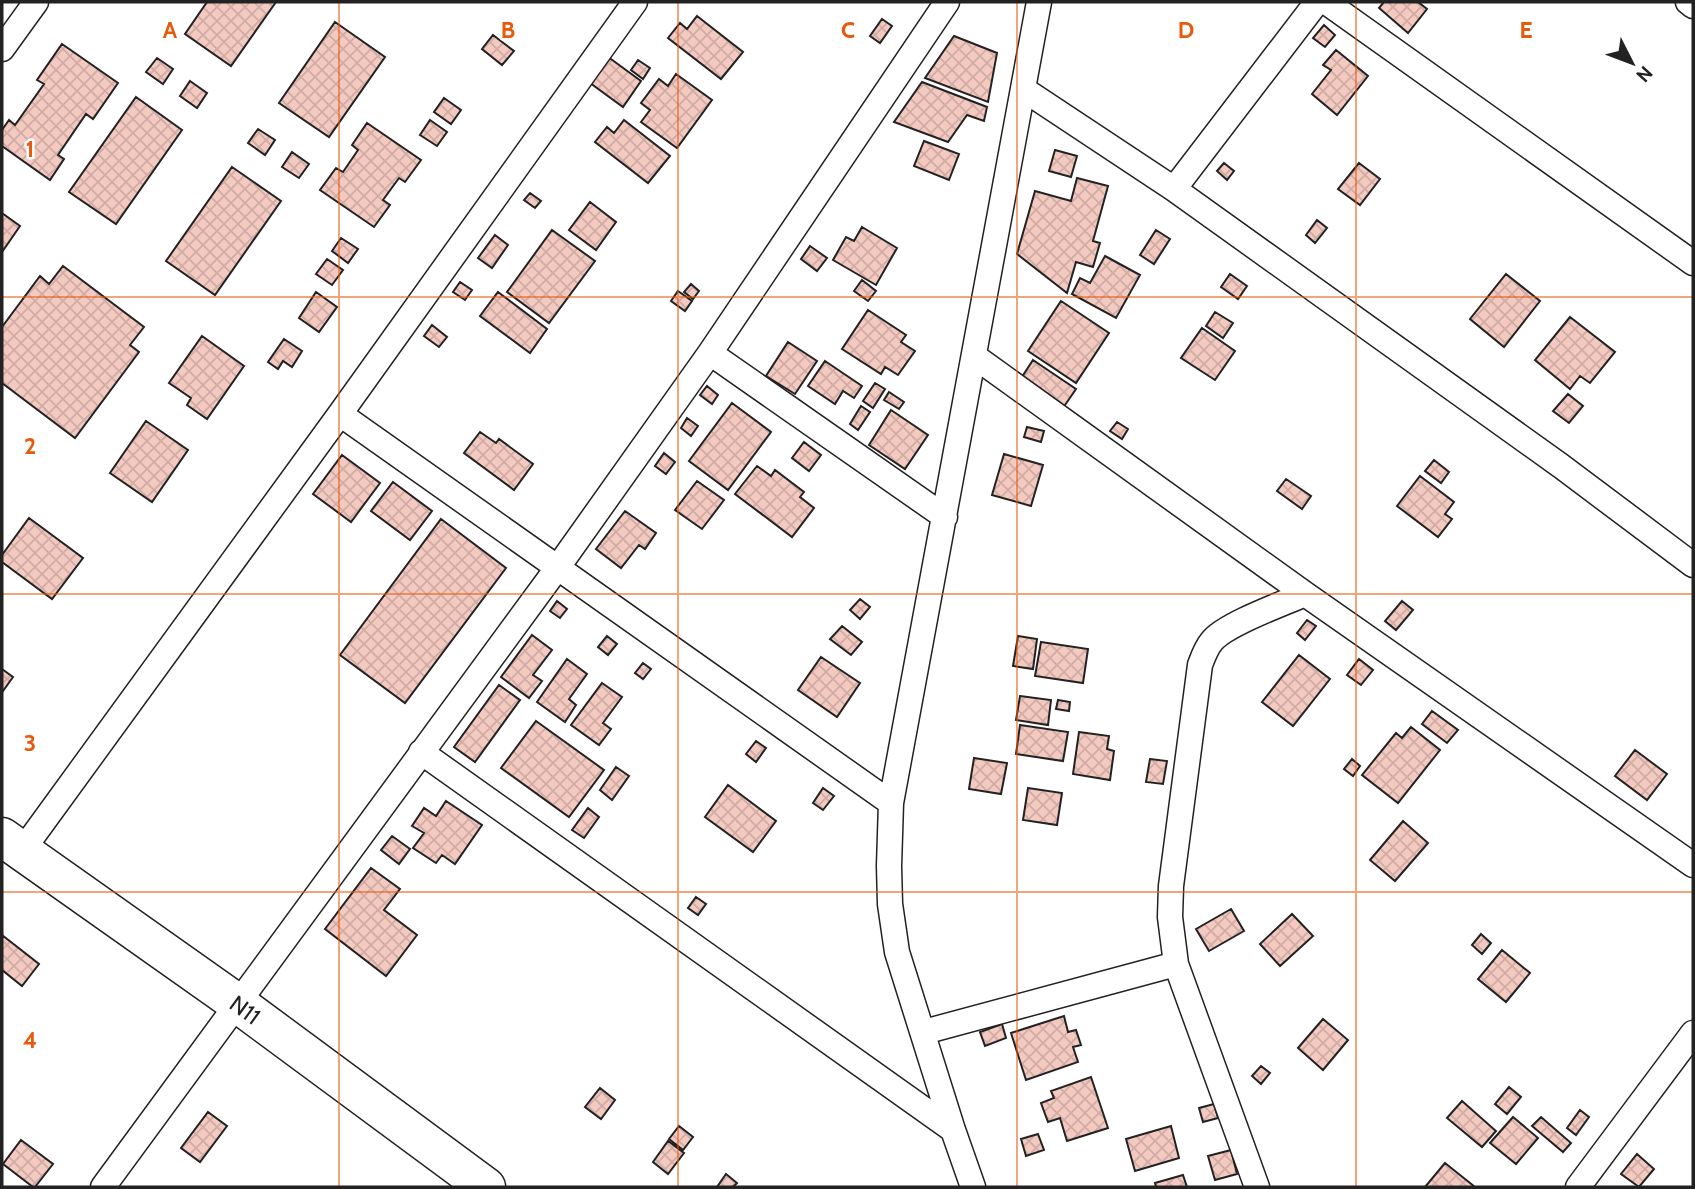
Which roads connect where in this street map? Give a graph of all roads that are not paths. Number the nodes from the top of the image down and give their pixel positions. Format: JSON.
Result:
{"nodes":[{"id":1,"x":36,"y":2,"type":"edge"},
{"id":2,"x":635,"y":2,"type":"edge"},
{"id":3,"x":947,"y":2,"type":"edge"},
{"id":4,"x":1039,"y":2,"type":"edge"},
{"id":5,"x":1317,"y":2,"type":"edge"},
{"id":6,"x":1326,"y":2,"type":"edge"},
{"id":7,"x":1688,"y":2,"type":"edge"},
{"id":8,"x":1693,"y":6,"type":"edge"},
{"id":9,"x":2,"y":49,"type":"edge"},
{"id":10,"x":1023,"y":89,"type":"junction"},
{"id":11,"x":1174,"y":188,"type":"junction"},
{"id":12,"x":1693,"y":262,"type":"edge"},
{"id":13,"x":710,"y":353,"type":"junction"},
{"id":14,"x":974,"y":356,"type":"junction"},
{"id":15,"x":340,"y":414,"type":"junction"},
{"id":16,"x":945,"y":517,"type":"junction"},
{"id":17,"x":1693,"y":565,"type":"edge"},
{"id":18,"x":558,"y":567,"type":"junction"},
{"id":19,"x":1304,"y":594,"type":"junction"},
{"id":20,"x":422,"y":752,"type":"junction"},
{"id":21,"x":891,"y":803,"type":"junction"},
{"id":22,"x":12,"y":844,"type":"edge"},
{"id":23,"x":1693,"y":865,"type":"edge"},
{"id":24,"x":1176,"y":964,"type":"junction"},
{"id":25,"x":237,"y":1003,"type":"junction"},
{"id":26,"x":924,"y":1032,"type":"junction"},
{"id":27,"x":1693,"y":1033,"type":"edge"},
{"id":28,"x":953,"y":1130,"type":"junction"},
{"id":29,"x":103,"y":1187,"type":"edge"},
{"id":30,"x":486,"y":1187,"type":"edge"},
{"id":31,"x":973,"y":1187,"type":"edge"},
{"id":32,"x":1258,"y":1187,"type":"edge"},
{"id":33,"x":1578,"y":1187,"type":"edge"}],
"edges":[{"from":1,"to":9,"type":"street"},
{"from":2,"to":15,"type":"street"},
{"from":3,"to":13,"type":"street"},
{"from":4,"to":10,"type":"street"},
{"from":5,"to":11,"type":"street"},
{"from":6,"to":12,"type":"street"},
{"from":7,"to":8,"type":"street"},
{"from":10,"to":11,"type":"street"},
{"from":10,"to":14,"type":"street"},
{"from":11,"to":17,"type":"street"},
{"from":13,"to":16,"type":"street"},
{"from":13,"to":18,"type":"street"},
{"from":14,"to":16,"type":"street"},
{"from":14,"to":19,"type":"street"},
{"from":15,"to":18,"type":"street"},
{"from":15,"to":22,"type":"street"},
{"from":16,"to":21,"type":"street"},
{"from":18,"to":20,"type":"street"},
{"from":18,"to":21,"type":"street"},
{"from":19,"to":23,"type":"street"},
{"from":19,"to":24,"type":"street"},
{"from":20,"to":25,"type":"street"},
{"from":20,"to":28,"type":"street"},
{"from":21,"to":26,"type":"street"},
{"from":22,"to":25,"type":"main road","name":"N11"},
{"from":24,"to":26,"type":"street"},
{"from":24,"to":32,"type":"street"},
{"from":25,"to":29,"type":"street"},
{"from":25,"to":30,"type":"main road","name":"N11"},
{"from":26,"to":28,"type":"street"},
{"from":27,"to":33,"type":"street"},
{"from":28,"to":31,"type":"street"}]}
